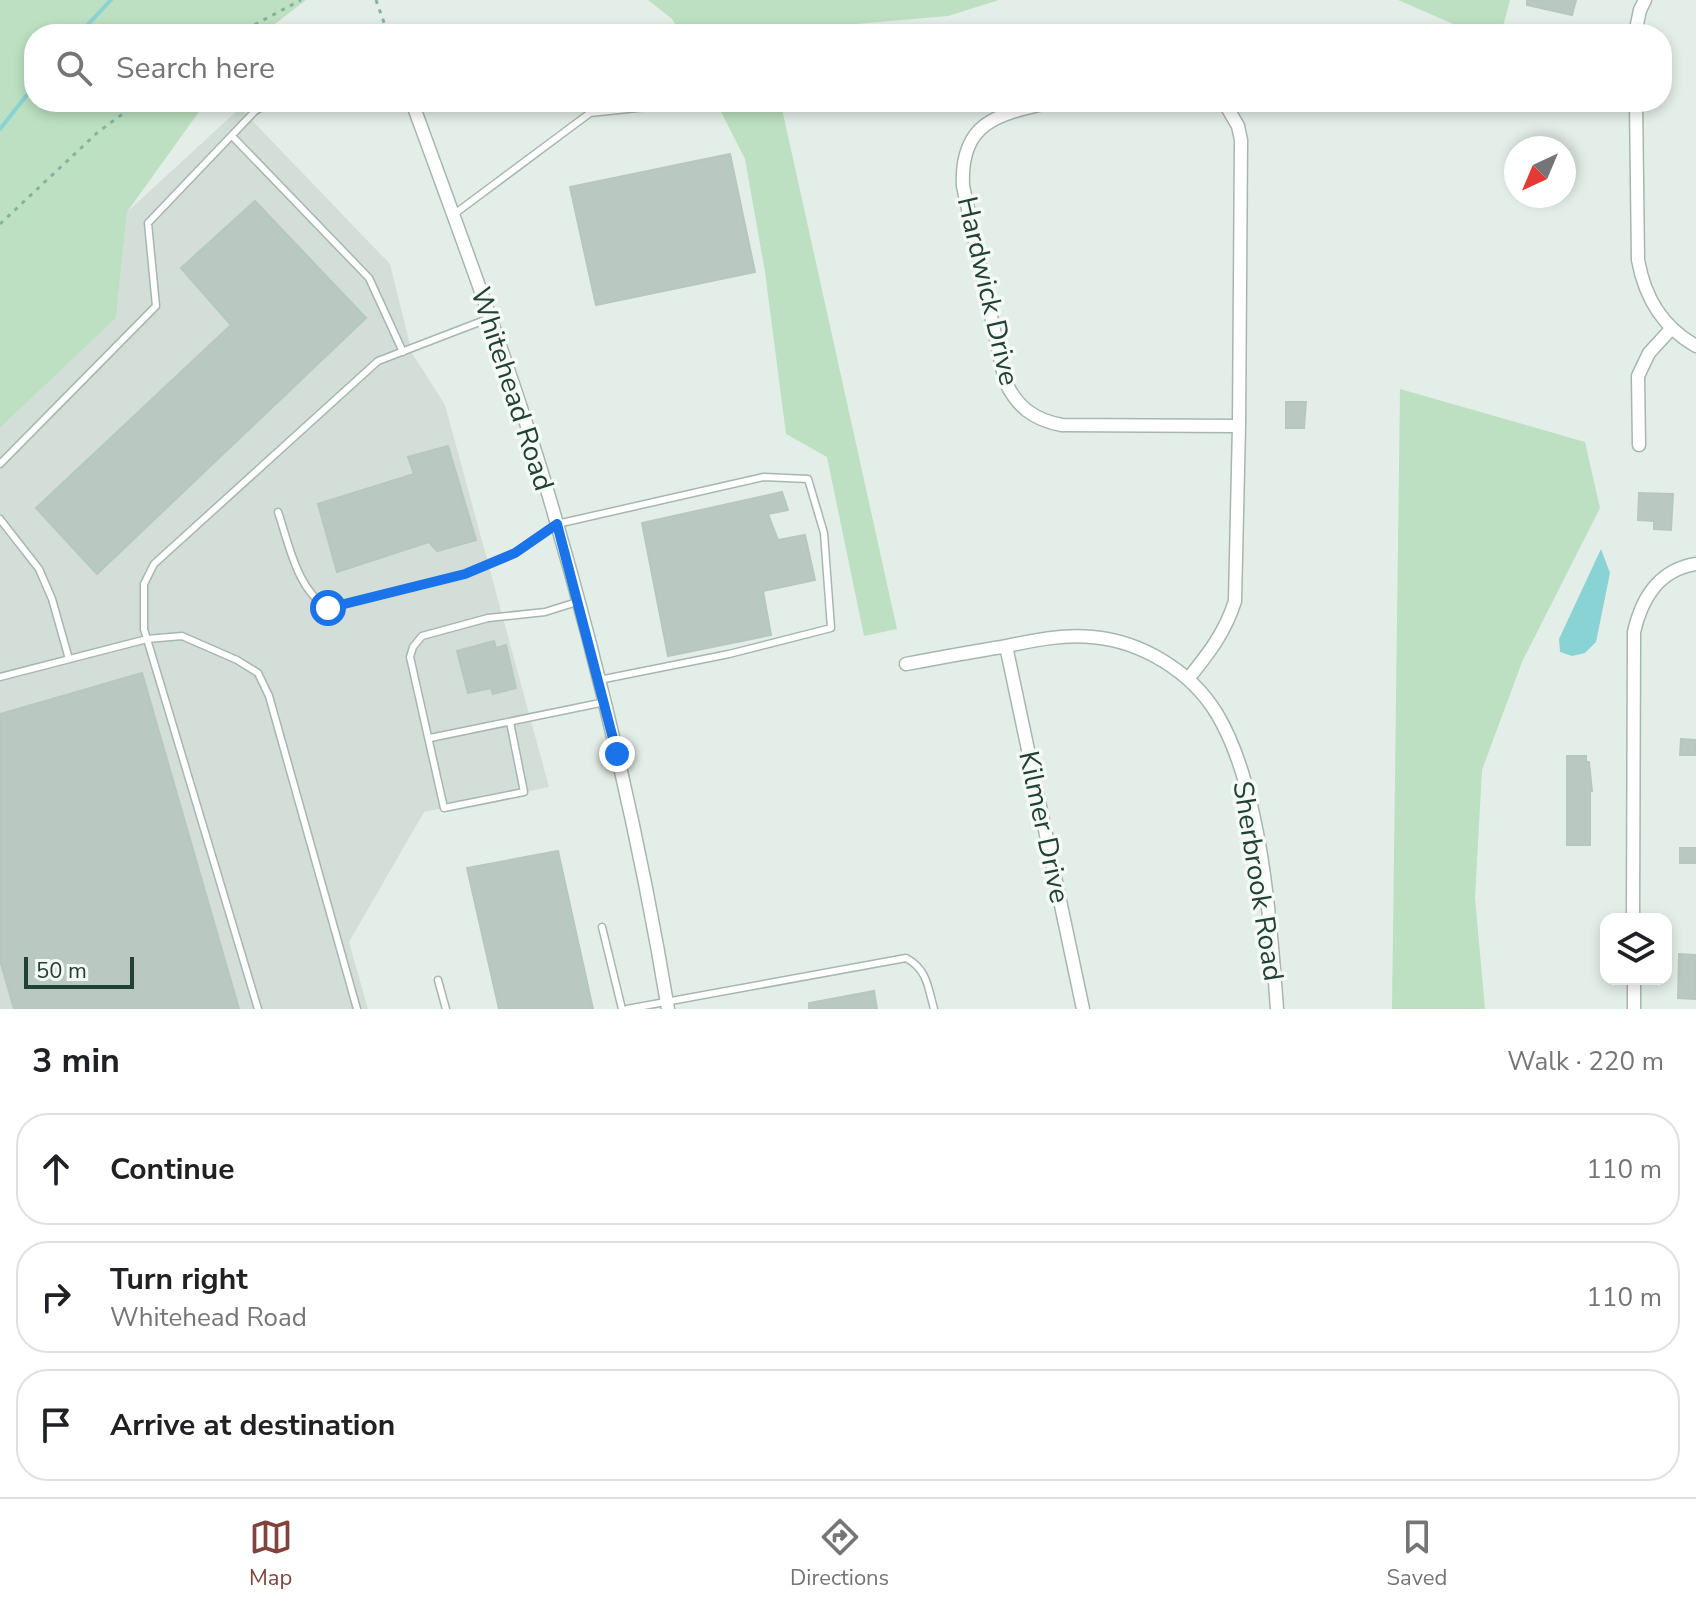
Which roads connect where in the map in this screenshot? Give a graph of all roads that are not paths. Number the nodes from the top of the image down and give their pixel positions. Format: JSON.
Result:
{"nodes":[{"id":1,"x":1645,"y":0,"type":"edge"},
{"id":2,"x":1638,"y":24,"type":"edge"},
{"id":3,"x":254,"y":112,"type":"edge"},
{"id":4,"x":416,"y":112,"type":"edge"},
{"id":5,"x":599,"y":112,"type":"edge"},
{"id":6,"x":1006,"y":112,"type":"edge"},
{"id":7,"x":1230,"y":112,"type":"edge"},
{"id":8,"x":1636,"y":112,"type":"edge"},
{"id":9,"x":232,"y":136,"type":"junction"},
{"id":10,"x":453,"y":215,"type":"junction"},
{"id":11,"x":490,"y":318,"type":"junction"},
{"id":12,"x":1671,"y":329,"type":"junction"},
{"id":13,"x":1696,"y":346,"type":"edge"},
{"id":14,"x":403,"y":352,"type":"junction"},
{"id":15,"x":1239,"y":426,"type":"junction"},
{"id":16,"x":1639,"y":445,"type":"dead end"},
{"id":17,"x":0,"y":464,"type":"edge"},
{"id":18,"x":278,"y":512,"type":"dead end"},
{"id":19,"x":0,"y":519,"type":"edge"},
{"id":20,"x":557,"y":524,"type":"junction"},
{"id":21,"x":1696,"y":564,"type":"edge"},
{"id":22,"x":579,"y":601,"type":"junction"},
{"id":23,"x":147,"y":639,"type":"junction"},
{"id":24,"x":1006,"y":646,"type":"junction"},
{"id":25,"x":69,"y":659,"type":"junction"},
{"id":26,"x":906,"y":664,"type":"dead end"},
{"id":27,"x":0,"y":677,"type":"edge"},
{"id":28,"x":1188,"y":679,"type":"junction"},
{"id":29,"x":599,"y":680,"type":"junction"},
{"id":30,"x":605,"y":702,"type":"junction"},
{"id":31,"x":510,"y":722,"type":"junction"},
{"id":32,"x":430,"y":738,"type":"junction"},
{"id":33,"x":1633,"y":913,"type":"edge"},
{"id":34,"x":602,"y":927,"type":"dead end"},
{"id":35,"x":438,"y":980,"type":"dead end"},
{"id":36,"x":1634,"y":985,"type":"edge"},
{"id":37,"x":668,"y":1005,"type":"edge"},
{"id":38,"x":258,"y":1009,"type":"edge"},
{"id":39,"x":357,"y":1009,"type":"edge"},
{"id":40,"x":446,"y":1009,"type":"edge"},
{"id":41,"x":625,"y":1009,"type":"edge"},
{"id":42,"x":934,"y":1009,"type":"edge"},
{"id":43,"x":1083,"y":1009,"type":"edge"},
{"id":44,"x":1277,"y":1009,"type":"edge"},
{"id":45,"x":1634,"y":1009,"type":"edge"}],
"edges":[{"from":1,"to":2,"type":"street"},
{"from":3,"to":9,"type":"lane"},
{"from":4,"to":10,"type":"street","name":"Whitehead Road"},
{"from":5,"to":10,"type":"lane"},
{"from":6,"to":15,"type":"street","name":"Hardwick Drive"},
{"from":7,"to":15,"type":"street"},
{"from":8,"to":12,"type":"street"},
{"from":9,"to":14,"type":"lane"},
{"from":9,"to":17,"type":"lane"},
{"from":10,"to":11,"type":"street","name":"Whitehead Road"},
{"from":11,"to":14,"type":"lane"},
{"from":11,"to":20,"type":"street","name":"Whitehead Road"},
{"from":12,"to":13,"type":"street"},
{"from":12,"to":16,"type":"street"},
{"from":14,"to":23,"type":"lane"},
{"from":15,"to":28,"type":"street"},
{"from":18,"to":20,"type":"lane"},
{"from":19,"to":25,"type":"lane"},
{"from":20,"to":22,"type":"street","name":"Whitehead Road"},
{"from":20,"to":29,"type":"lane"},
{"from":21,"to":33,"type":"street"},
{"from":22,"to":29,"type":"street","name":"Whitehead Road"},
{"from":22,"to":32,"type":"lane"},
{"from":23,"to":25,"type":"lane"},
{"from":23,"to":38,"type":"lane"},
{"from":23,"to":39,"type":"lane"},
{"from":24,"to":26,"type":"street","name":"Sherbrook Road"},
{"from":24,"to":28,"type":"street","name":"Sherbrook Road"},
{"from":24,"to":43,"type":"street","name":"Kilmer Drive"},
{"from":25,"to":27,"type":"lane"},
{"from":28,"to":44,"type":"street","name":"Sherbrook Road"},
{"from":29,"to":30,"type":"street","name":"Whitehead Road"},
{"from":30,"to":31,"type":"lane"},
{"from":30,"to":37,"type":"street","name":"Whitehead Road"},
{"from":31,"to":32,"type":"lane"},
{"from":31,"to":32,"type":"lane"},
{"from":34,"to":41,"type":"lane"},
{"from":35,"to":40,"type":"lane"},
{"from":36,"to":45,"type":"street"},
{"from":37,"to":41,"type":"lane"},
{"from":37,"to":42,"type":"lane"}]}
